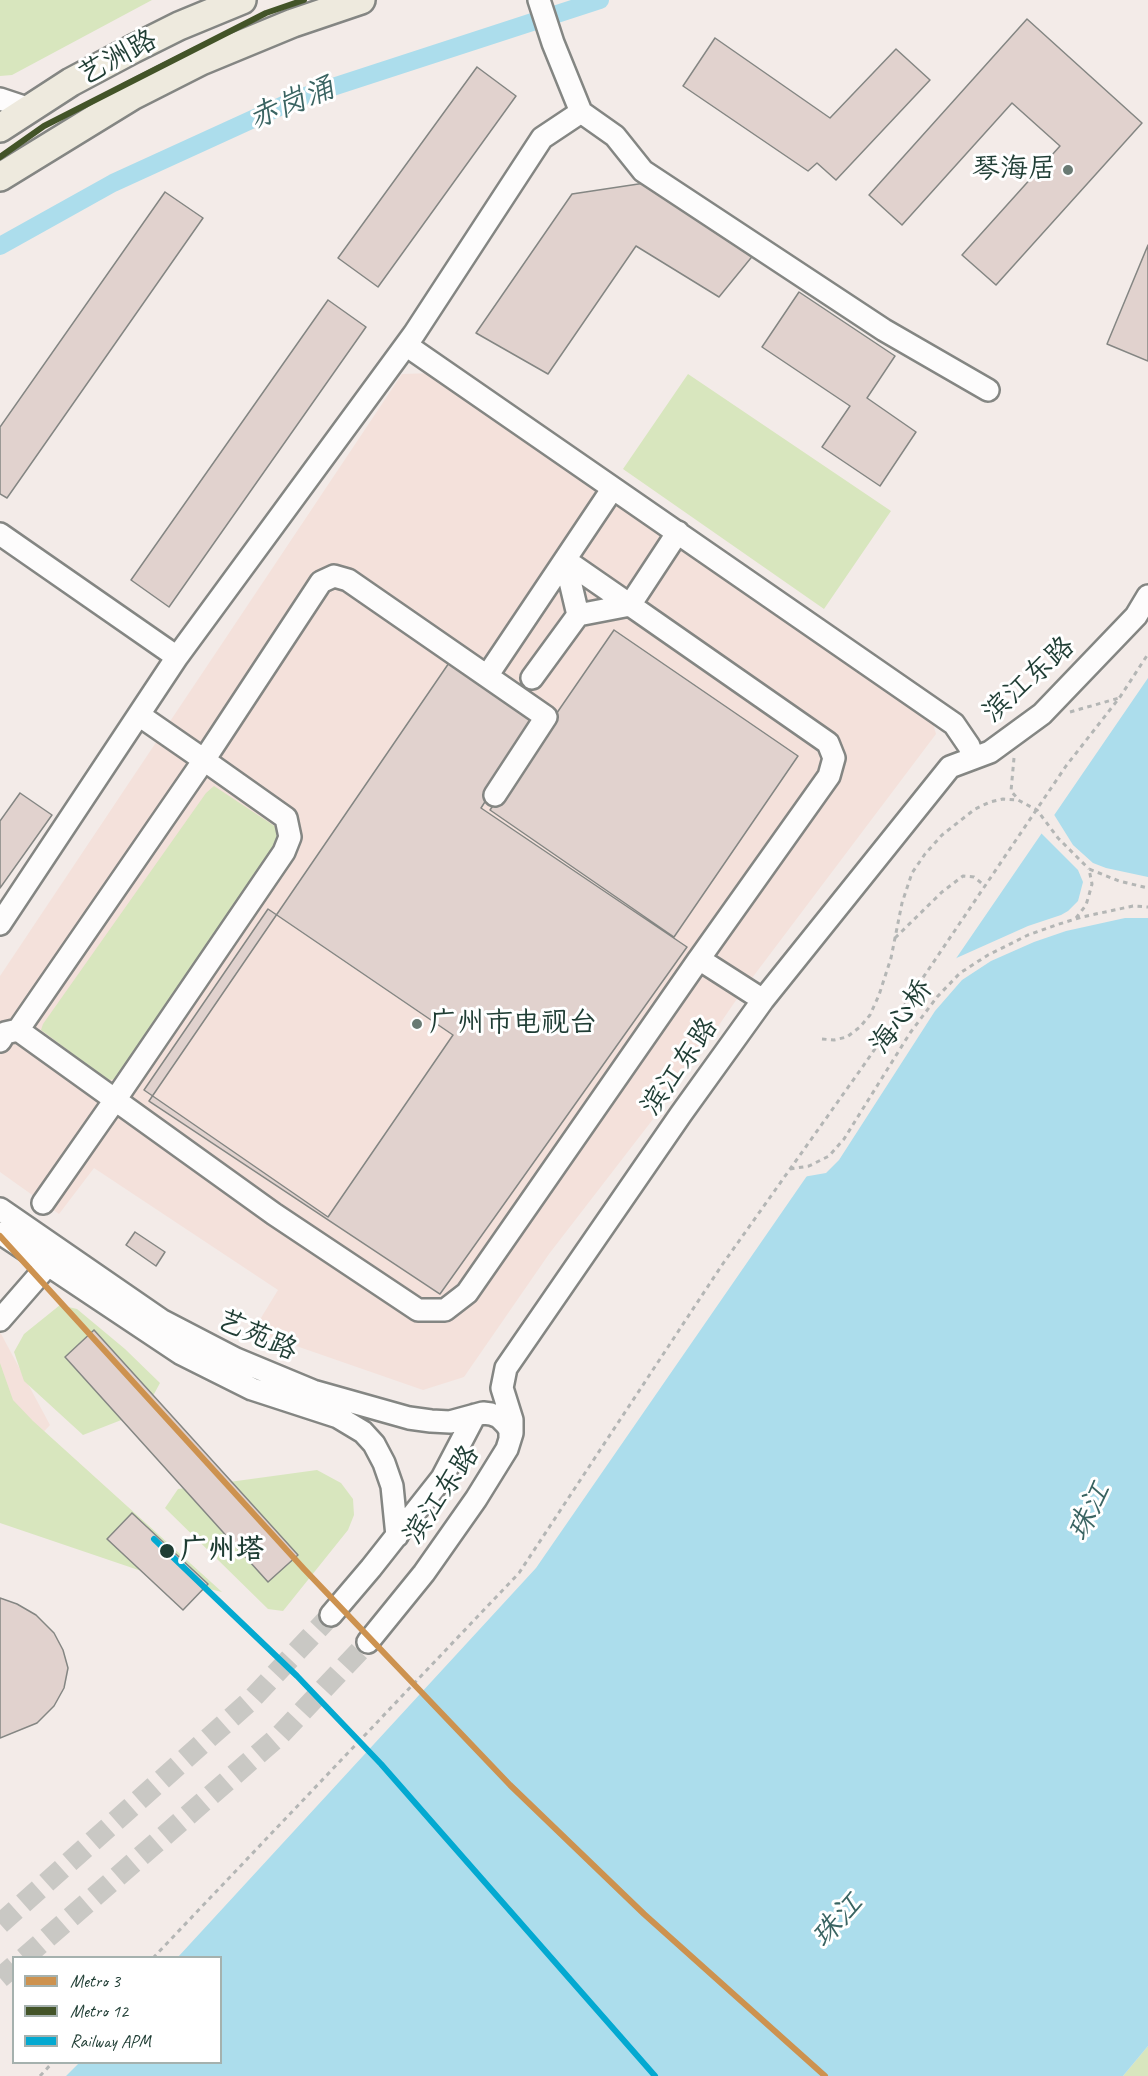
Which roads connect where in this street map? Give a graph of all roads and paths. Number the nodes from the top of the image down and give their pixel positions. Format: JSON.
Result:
{"nodes":[{"id":1,"x":242,"y":0,"type":"edge"},
{"id":2,"x":360,"y":0,"type":"edge"},
{"id":3,"x":539,"y":0,"type":"edge"},
{"id":4,"x":0,"y":99,"type":"edge"},
{"id":5,"x":30,"y":109,"type":"junction"},
{"id":6,"x":581,"y":112,"type":"junction"},
{"id":7,"x":0,"y":128,"type":"edge"},
{"id":8,"x":0,"y":177,"type":"edge"},
{"id":9,"x":406,"y":345,"type":"junction"},
{"id":10,"x":988,"y":390,"type":"dead end"},
{"id":11,"x":613,"y":488,"type":"junction"},
{"id":12,"x":678,"y":532,"type":"junction"},
{"id":13,"x":0,"y":534,"type":"edge"},
{"id":14,"x":565,"y":560,"type":"junction"},
{"id":15,"x":1148,"y":596,"type":"edge"},
{"id":16,"x":630,"y":604,"type":"junction"},
{"id":17,"x":578,"y":615,"type":"junction"},
{"id":18,"x":1148,"y":654,"type":"edge"},
{"id":19,"x":177,"y":657,"type":"junction"},
{"id":20,"x":487,"y":676,"type":"junction"},
{"id":21,"x":532,"y":678,"type":"dead end"},
{"id":22,"x":1120,"y":697,"type":"junction"},
{"id":23,"x":1069,"y":713,"type":"dead end"},
{"id":24,"x":139,"y":715,"type":"junction"},
{"id":25,"x":1021,"y":752,"type":"dead end"},
{"id":26,"x":973,"y":758,"type":"junction"},
{"id":27,"x":204,"y":759,"type":"junction"},
{"id":28,"x":495,"y":795,"type":"dead end"},
{"id":29,"x":1018,"y":800,"type":"junction"},
{"id":30,"x":1037,"y":810,"type":"junction"},
{"id":31,"x":1089,"y":869,"type":"junction"},
{"id":32,"x":985,"y":886,"type":"junction"},
{"id":33,"x":1148,"y":888,"type":"edge"},
{"id":34,"x":1148,"y":907,"type":"edge"},
{"id":35,"x":1075,"y":919,"type":"junction"},
{"id":36,"x":0,"y":924,"type":"edge"},
{"id":37,"x":895,"y":938,"type":"junction"},
{"id":38,"x":699,"y":958,"type":"junction"},
{"id":39,"x":763,"y":1000,"type":"junction"},
{"id":40,"x":9,"y":1035,"type":"edge"},
{"id":41,"x":822,"y":1039,"type":"dead end"},
{"id":42,"x":116,"y":1100,"type":"junction"},
{"id":43,"x":790,"y":1170,"type":"junction"},
{"id":44,"x":43,"y":1203,"type":"dead end"},
{"id":45,"x":0,"y":1209,"type":"edge"},
{"id":46,"x":37,"y":1236,"type":"junction"},
{"id":47,"x":2,"y":1238,"type":"edge"},
{"id":48,"x":48,"y":1265,"type":"junction"},
{"id":49,"x":0,"y":1320,"type":"edge"},
{"id":50,"x":475,"y":1415,"type":"junction"},
{"id":51,"x":510,"y":1438,"type":"junction"},
{"id":52,"x":397,"y":1536,"type":"junction"},
{"id":53,"x":330,"y":1615,"type":"tunnel mouth"},
{"id":54,"x":368,"y":1642,"type":"tunnel mouth"},
{"id":55,"x":155,"y":1956,"type":"edge"},
{"id":56,"x":51,"y":2064,"type":"edge"},
{"id":57,"x":40,"y":2076,"type":"edge"}],
"edges":[{"from":1,"to":5,"type":"main road","name":"艺洲路"},
{"from":2,"to":8,"type":"main road","name":"艺洲路"},
{"from":3,"to":6,"type":"street"},
{"from":4,"to":5,"type":"street"},
{"from":5,"to":7,"type":"main road","name":"艺洲路"},
{"from":6,"to":9,"type":"street"},
{"from":6,"to":10,"type":"street"},
{"from":9,"to":11,"type":"street"},
{"from":9,"to":19,"type":"street"},
{"from":11,"to":12,"type":"street"},
{"from":11,"to":14,"type":"street"},
{"from":12,"to":16,"type":"street"},
{"from":12,"to":26,"type":"street"},
{"from":13,"to":19,"type":"street"},
{"from":14,"to":16,"type":"street"},
{"from":14,"to":17,"type":"street"},
{"from":14,"to":20,"type":"street"},
{"from":15,"to":26,"type":"street","name":"滨江东路"},
{"from":16,"to":17,"type":"street"},
{"from":16,"to":38,"type":"street"},
{"from":17,"to":21,"type":"street"},
{"from":18,"to":22,"type":"path"},
{"from":19,"to":24,"type":"street"},
{"from":20,"to":27,"type":"street"},
{"from":20,"to":28,"type":"street"},
{"from":22,"to":23,"type":"path"},
{"from":22,"to":30,"type":"path"},
{"from":24,"to":27,"type":"street"},
{"from":24,"to":36,"type":"street"},
{"from":25,"to":29,"type":"path"},
{"from":26,"to":39,"type":"street","name":"滨江东路"},
{"from":27,"to":40,"type":"street"},
{"from":27,"to":42,"type":"street"},
{"from":29,"to":30,"type":"path"},
{"from":29,"to":37,"type":"path"},
{"from":30,"to":31,"type":"path"},
{"from":30,"to":32,"type":"path"},
{"from":31,"to":33,"type":"path"},
{"from":31,"to":35,"type":"path"},
{"from":32,"to":37,"type":"path"},
{"from":32,"to":43,"type":"path"},
{"from":34,"to":35,"type":"path","name":"海心桥"},
{"from":35,"to":43,"type":"path","name":"海心桥"},
{"from":37,"to":41,"type":"path"},
{"from":38,"to":39,"type":"street"},
{"from":38,"to":42,"type":"street"},
{"from":39,"to":51,"type":"street","name":"滨江东路"},
{"from":40,"to":42,"type":"street"},
{"from":42,"to":44,"type":"street"},
{"from":43,"to":55,"type":"path"},
{"from":45,"to":46,"type":"street","name":"艺苑路"},
{"from":46,"to":47,"type":"street"},
{"from":46,"to":48,"type":"street"},
{"from":46,"to":50,"type":"street","name":"艺苑路"},
{"from":47,"to":48,"type":"street","name":"艺苑路"},
{"from":48,"to":49,"type":"street"},
{"from":48,"to":52,"type":"street","name":"艺苑路"},
{"from":50,"to":51,"type":"street","name":"艺苑路"},
{"from":50,"to":52,"type":"street","name":"滨江东路"},
{"from":51,"to":54,"type":"street","name":"滨江东路"},
{"from":52,"to":53,"type":"street","name":"滨江东路"},
{"from":56,"to":57,"type":"path"}]}
